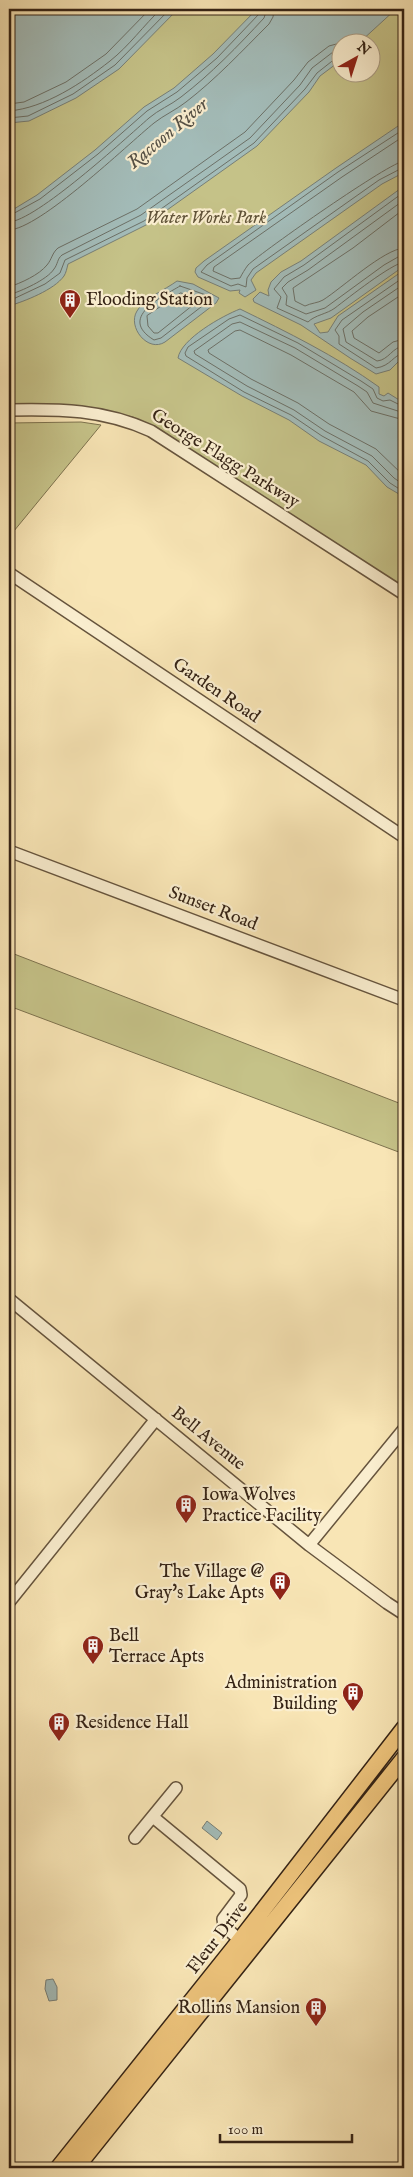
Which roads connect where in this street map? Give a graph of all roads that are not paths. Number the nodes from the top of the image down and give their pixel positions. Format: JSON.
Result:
{"nodes":[{"id":1,"x":9,"y":410,"type":"edge"},
{"id":2,"x":9,"y":573,"type":"edge"},
{"id":3,"x":404,"y":594,"type":"edge"},
{"id":4,"x":404,"y":837,"type":"edge"},
{"id":5,"x":9,"y":851,"type":"edge"},
{"id":6,"x":403,"y":998,"type":"edge"},
{"id":7,"x":9,"y":1298,"type":"edge"},
{"id":8,"x":156,"y":1419,"type":"junction"},
{"id":9,"x":404,"y":1429,"type":"edge"},
{"id":10,"x":310,"y":1545,"type":"junction"},
{"id":11,"x":9,"y":1602,"type":"edge"},
{"id":12,"x":387,"y":1603,"type":"junction"},
{"id":13,"x":404,"y":1614,"type":"edge"},
{"id":14,"x":404,"y":1624,"type":"edge"},
{"id":15,"x":404,"y":1728,"type":"edge"},
{"id":16,"x":404,"y":1758,"type":"edge"},
{"id":17,"x":176,"y":1788,"type":"dead end"},
{"id":18,"x":153,"y":1817,"type":"junction"},
{"id":19,"x":135,"y":1838,"type":"dead end"},
{"id":20,"x":246,"y":1945,"type":"junction"},
{"id":21,"x":58,"y":2168,"type":"edge"},
{"id":22,"x":76,"y":2168,"type":"edge"}],
"edges":[{"from":1,"to":3,"type":"street","name":"George Flagg Parkway"},
{"from":2,"to":4,"type":"street","name":"Garden Road"},
{"from":5,"to":6,"type":"street","name":"Sunset Road"},
{"from":7,"to":8,"type":"street","name":"Bell Avenue"},
{"from":8,"to":10,"type":"street","name":"Bell Avenue"},
{"from":8,"to":11,"type":"street"},
{"from":9,"to":10,"type":"street"},
{"from":10,"to":12,"type":"street","name":"Bell Avenue"},
{"from":12,"to":13,"type":"street","name":"Bell Avenue"},
{"from":12,"to":14,"type":"street","name":"Bell Avenue"},
{"from":15,"to":20,"type":"main road","name":"Fleur Drive"},
{"from":16,"to":20,"type":"main road","name":"Fleur Drive"},
{"from":17,"to":18,"type":"street"},
{"from":18,"to":19,"type":"street"},
{"from":18,"to":20,"type":"street"},
{"from":20,"to":21,"type":"main road","name":"Fleur Drive"},
{"from":20,"to":22,"type":"main road","name":"Fleur Drive"}]}
